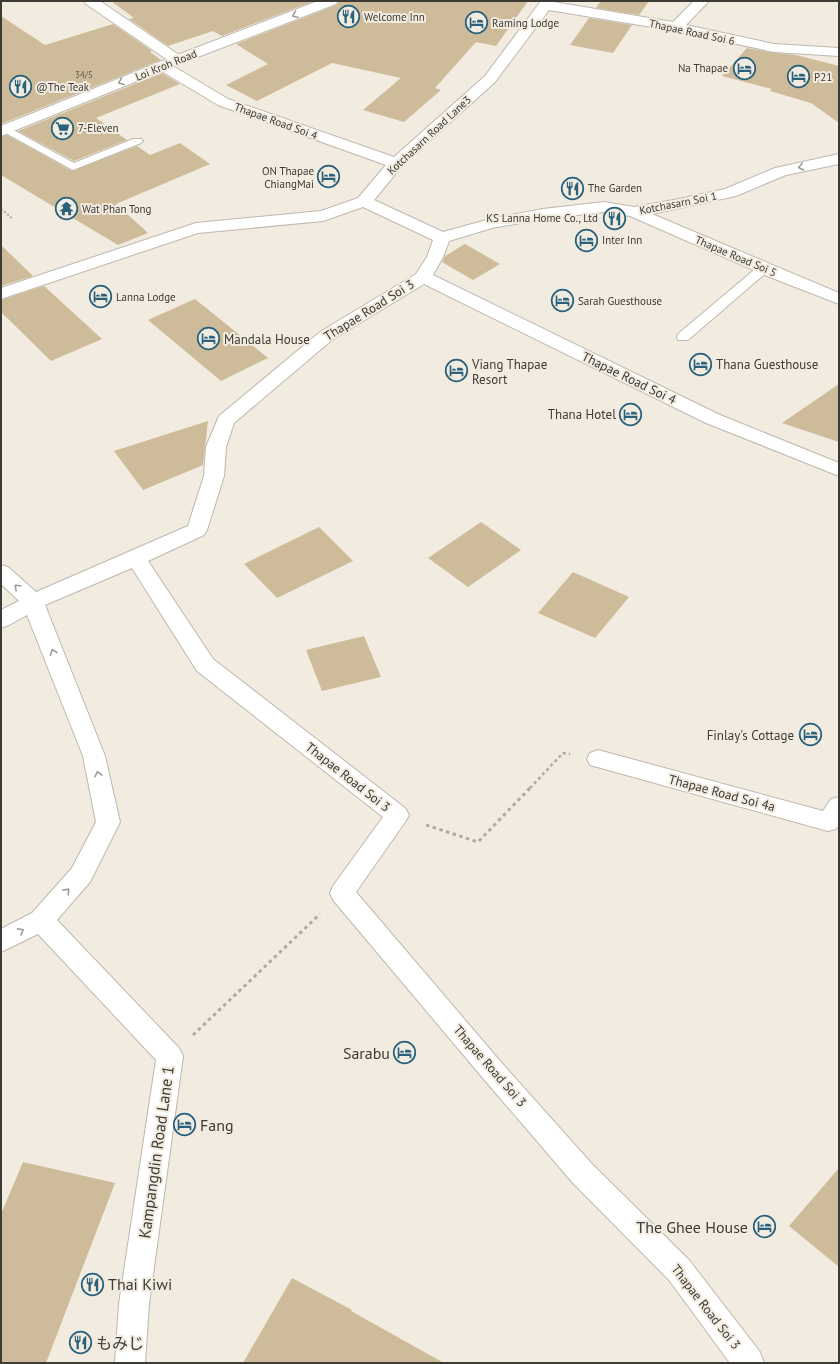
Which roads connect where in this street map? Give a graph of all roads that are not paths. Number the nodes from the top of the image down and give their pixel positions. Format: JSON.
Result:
{"nodes":[{"id":1,"x":91,"y":1,"type":"edge"},
{"id":2,"x":331,"y":1,"type":"edge"},
{"id":3,"x":702,"y":1,"type":"edge"},
{"id":4,"x":546,"y":3,"type":"edge"},
{"id":5,"x":676,"y":27,"type":"junction"},
{"id":6,"x":839,"y":52,"type":"edge"},
{"id":7,"x":177,"y":60,"type":"junction"},
{"id":8,"x":163,"y":66,"type":"junction"},
{"id":9,"x":3,"y":130,"type":"edge"},
{"id":10,"x":137,"y":141,"type":"dead end"},
{"id":11,"x":839,"y":159,"type":"edge"},
{"id":12,"x":396,"y":163,"type":"junction"},
{"id":13,"x":364,"y":201,"type":"junction"},
{"id":14,"x":634,"y":212,"type":"junction"},
{"id":15,"x":442,"y":238,"type":"junction"},
{"id":16,"x":764,"y":268,"type":"junction"},
{"id":17,"x":422,"y":277,"type":"junction"},
{"id":18,"x":1,"y":294,"type":"edge"},
{"id":19,"x":839,"y":299,"type":"edge"},
{"id":20,"x":683,"y":337,"type":"dead end"},
{"id":21,"x":839,"y":470,"type":"edge"},
{"id":22,"x":136,"y":558,"type":"junction"},
{"id":23,"x":1,"y":572,"type":"edge"},
{"id":24,"x":33,"y":602,"type":"junction"},
{"id":25,"x":1,"y":620,"type":"edge"},
{"id":26,"x":598,"y":759,"type":"road end"},
{"id":27,"x":839,"y":806,"type":"edge"},
{"id":28,"x":41,"y":920,"type":"junction"},
{"id":29,"x":1,"y":941,"type":"edge"},
{"id":30,"x":130,"y":1363,"type":"edge"},
{"id":31,"x":749,"y":1363,"type":"edge"}],
"edges":[{"from":1,"to":7,"type":"street"},
{"from":2,"to":7,"type":"street","name":"Loi Kroh Road","one_way":true},
{"from":3,"to":5,"type":"street"},
{"from":4,"to":5,"type":"street","name":"Thapae Road Soi 6"},
{"from":4,"to":12,"type":"street","name":"Kotchasarn Road Lane3"},
{"from":5,"to":6,"type":"street","name":"Thapae Road Soi 6"},
{"from":7,"to":8,"type":"street","name":"Loi Kroh Road"},
{"from":8,"to":9,"type":"street","name":"Loi Kroh Road","one_way":true},
{"from":8,"to":12,"type":"street","name":"Thapae Road Soi 4"},
{"from":9,"to":10,"type":"lane"},
{"from":11,"to":14,"type":"street","name":"Kotchasarn Soi 1","one_way":true},
{"from":12,"to":13,"type":"street","name":"Kotchasarn Road Lane3"},
{"from":13,"to":15,"type":"street"},
{"from":13,"to":18,"type":"street"},
{"from":14,"to":15,"type":"street","name":"Kotchasarn Soi 1"},
{"from":14,"to":16,"type":"street","name":"Thapae Road Soi 5"},
{"from":15,"to":17,"type":"street","name":"Thapae Road Soi 3"},
{"from":16,"to":19,"type":"street","name":"Thapae Road Soi 5"},
{"from":16,"to":20,"type":"lane"},
{"from":17,"to":21,"type":"street","name":"Thapae Road Soi 4"},
{"from":17,"to":22,"type":"street","name":"Thapae Road Soi 3"},
{"from":22,"to":24,"type":"street"},
{"from":22,"to":31,"type":"street","name":"Thapae Road Soi 3"},
{"from":24,"to":23,"type":"street","one_way":true},
{"from":24,"to":25,"type":"street"},
{"from":28,"to":24,"type":"street","one_way":true},
{"from":26,"to":27,"type":"street","name":"Thapae Road Soi 4a"},
{"from":29,"to":28,"type":"street","one_way":true},
{"from":28,"to":30,"type":"street","name":"Kampangdin Road Lane 1"}]}
